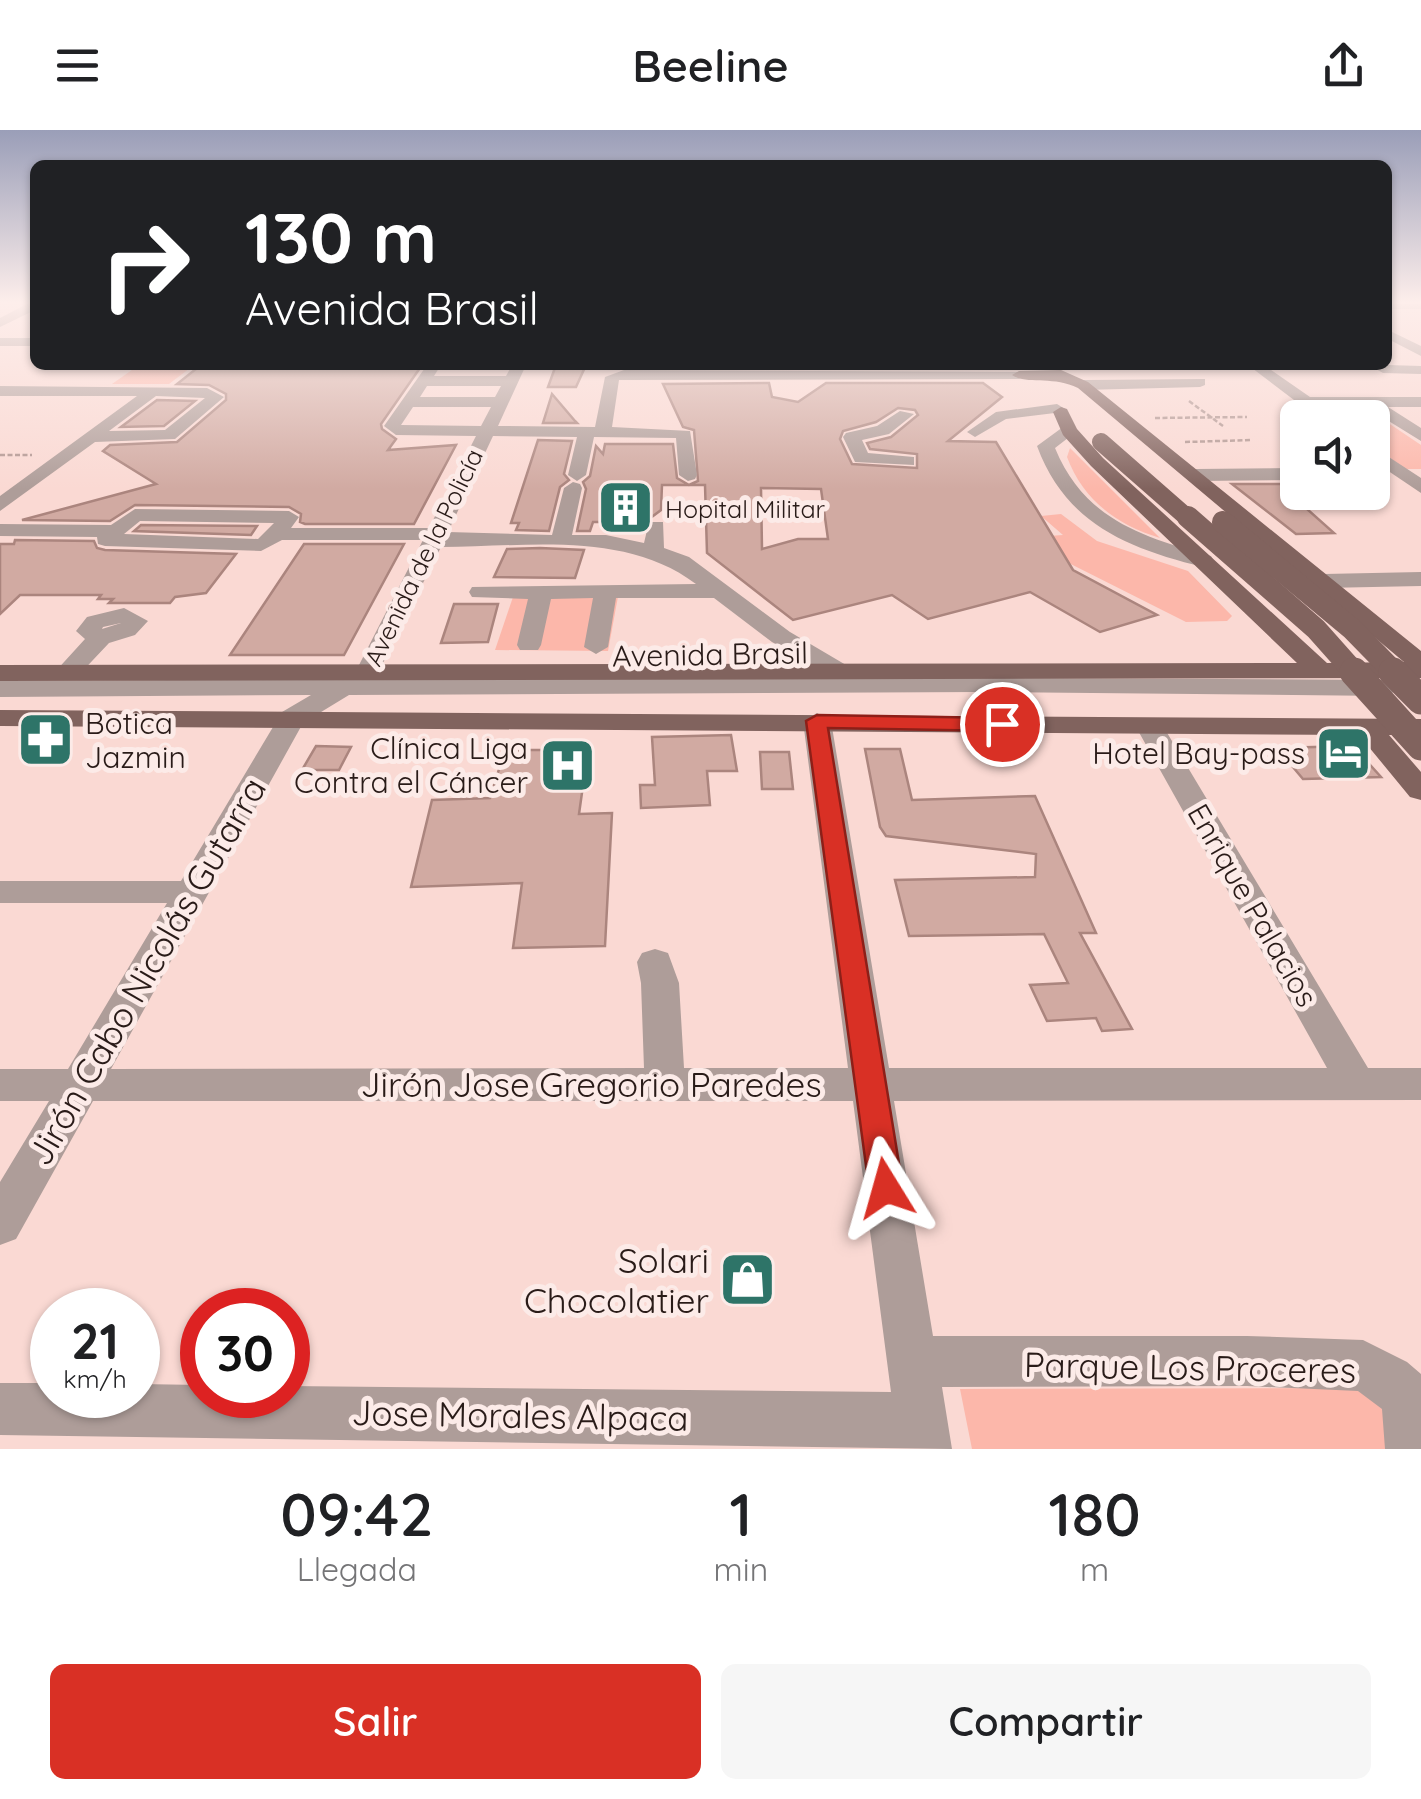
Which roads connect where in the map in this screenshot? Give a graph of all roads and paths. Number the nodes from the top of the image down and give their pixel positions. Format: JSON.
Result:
{"nodes":[{"id":1,"x":431,"y":370,"type":"edge"},
{"id":2,"x":1140,"y":370,"type":"edge"},
{"id":3,"x":1262,"y":370,"type":"edge"},
{"id":4,"x":1383,"y":370,"type":"dead end"},
{"id":5,"x":1421,"y":370,"type":"edge"},
{"id":6,"x":515,"y":373,"type":"edge"},
{"id":7,"x":1018,"y":374,"type":"edge"},
{"id":8,"x":1064,"y":375,"type":"edge"},
{"id":9,"x":423,"y":381,"type":"junction"},
{"id":10,"x":1200,"y":382,"type":"dead end"},
{"id":11,"x":0,"y":391,"type":"edge"},
{"id":12,"x":153,"y":391,"type":"junction"},
{"id":13,"x":1184,"y":397,"type":"dead end"},
{"id":14,"x":1303,"y":400,"type":"edge"},
{"id":15,"x":408,"y":402,"type":"junction"},
{"id":16,"x":500,"y":402,"type":"junction"},
{"id":17,"x":1390,"y":402,"type":"edge"},
{"id":18,"x":1421,"y":402,"type":"edge"},
{"id":19,"x":906,"y":414,"type":"dead end"},
{"id":20,"x":1390,"y":415,"type":"edge"},
{"id":21,"x":1062,"y":417,"type":"junction"},
{"id":22,"x":1246,"y":417,"type":"dead end"},
{"id":23,"x":1212,"y":418,"type":"junction"},
{"id":24,"x":1223,"y":426,"type":"dead end"},
{"id":25,"x":1126,"y":430,"type":"junction"},
{"id":26,"x":484,"y":432,"type":"junction"},
{"id":27,"x":595,"y":432,"type":"junction"},
{"id":28,"x":975,"y":432,"type":"dead end"},
{"id":29,"x":1421,"y":436,"type":"edge"},
{"id":30,"x":91,"y":437,"type":"junction"},
{"id":31,"x":1252,"y":440,"type":"dead end"},
{"id":32,"x":1157,"y":442,"type":"junction"},
{"id":33,"x":908,"y":460,"type":"dead end"},
{"id":34,"x":1411,"y":473,"type":"edge"},
{"id":35,"x":1280,"y":474,"type":"edge"},
{"id":36,"x":688,"y":475,"type":"dead end"},
{"id":37,"x":1196,"y":475,"type":"junction"},
{"id":38,"x":0,"y":480,"type":"edge"},
{"id":39,"x":33,"y":480,"type":"junction"},
{"id":40,"x":1421,"y":487,"type":"edge"},
{"id":41,"x":0,"y":505,"type":"edge"},
{"id":42,"x":213,"y":516,"type":"junction"},
{"id":43,"x":656,"y":526,"type":"dead end"},
{"id":44,"x":0,"y":530,"type":"edge"},
{"id":45,"x":115,"y":531,"type":"junction"},
{"id":46,"x":276,"y":534,"type":"junction"},
{"id":47,"x":437,"y":538,"type":"junction"},
{"id":48,"x":561,"y":540,"type":"junction"},
{"id":49,"x":189,"y":542,"type":"junction"},
{"id":50,"x":653,"y":551,"type":"junction"},
{"id":51,"x":1203,"y":560,"type":"junction"},
{"id":52,"x":1421,"y":579,"type":"edge"},
{"id":53,"x":1324,"y":581,"type":"junction"},
{"id":54,"x":718,"y":591,"type":"junction"},
{"id":55,"x":480,"y":592,"type":"dead end"},
{"id":56,"x":540,"y":592,"type":"junction"},
{"id":57,"x":606,"y":592,"type":"junction"},
{"id":58,"x":102,"y":636,"type":"dead end"},
{"id":59,"x":529,"y":645,"type":"dead end"},
{"id":60,"x":596,"y":647,"type":"dead end"},
{"id":61,"x":1320,"y":669,"type":"junction"},
{"id":62,"x":1412,"y":669,"type":"edge"},
{"id":63,"x":830,"y":670,"type":"junction"},
{"id":64,"x":0,"y":673,"type":"edge"},
{"id":65,"x":67,"y":673,"type":"junction"},
{"id":66,"x":981,"y":684,"type":"junction"},
{"id":67,"x":1421,"y":688,"type":"edge"},
{"id":68,"x":0,"y":689,"type":"edge"},
{"id":69,"x":372,"y":695,"type":"junction"},
{"id":70,"x":0,"y":701,"type":"edge"},
{"id":71,"x":1421,"y":702,"type":"edge"},
{"id":72,"x":316,"y":703,"type":"junction"},
{"id":73,"x":1072,"y":706,"type":"junction"},
{"id":74,"x":0,"y":718,"type":"edge"},
{"id":75,"x":817,"y":721,"type":"junction"},
{"id":76,"x":1150,"y":727,"type":"junction"},
{"id":77,"x":1367,"y":727,"type":"junction"},
{"id":78,"x":1421,"y":727,"type":"edge"},
{"id":79,"x":1421,"y":746,"type":"edge"},
{"id":80,"x":1421,"y":791,"type":"edge"},
{"id":81,"x":0,"y":892,"type":"edge"},
{"id":82,"x":192,"y":892,"type":"junction"},
{"id":83,"x":655,"y":962,"type":"dead end"},
{"id":84,"x":1356,"y":1083,"type":"junction"},
{"id":85,"x":665,"y":1084,"type":"junction"},
{"id":86,"x":870,"y":1084,"type":"junction"},
{"id":87,"x":1421,"y":1084,"type":"edge"},
{"id":88,"x":0,"y":1085,"type":"edge"},
{"id":89,"x":80,"y":1085,"type":"junction"},
{"id":90,"x":0,"y":1224,"type":"edge"},
{"id":91,"x":912,"y":1362,"type":"junction"},
{"id":92,"x":0,"y":1409,"type":"edge"},
{"id":93,"x":923,"y":1434,"type":"edge"},
{"id":94,"x":1412,"y":1449,"type":"edge"}],
"edges":[{"from":1,"to":9,"type":"street"},
{"from":2,"to":8,"type":"street"},
{"from":3,"to":14,"type":"street"},
{"from":4,"to":5,"type":"street"},
{"from":6,"to":9,"type":"street"},
{"from":6,"to":16,"type":"street","name":"Avenida de la Policía"},
{"from":7,"to":8,"type":"main road"},
{"from":7,"to":21,"type":"main road"},
{"from":7,"to":27,"type":"street"},
{"from":8,"to":10,"type":"street"},
{"from":8,"to":25,"type":"main road"},
{"from":9,"to":15,"type":"street"},
{"from":11,"to":12,"type":"street"},
{"from":12,"to":30,"type":"street"},
{"from":12,"to":30,"type":"street"},
{"from":13,"to":23,"type":"path"},
{"from":15,"to":16,"type":"street"},
{"from":15,"to":26,"type":"street"},
{"from":16,"to":26,"type":"street","name":"Avenida de la Policía"},
{"from":17,"to":18,"type":"street"},
{"from":19,"to":33,"type":"street"},
{"from":20,"to":29,"type":"street"},
{"from":21,"to":28,"type":"street"},
{"from":21,"to":51,"type":"main road"},
{"from":21,"to":51,"type":"street"},
{"from":21,"to":79,"type":"main road","bridge":true},
{"from":22,"to":23,"type":"path"},
{"from":23,"to":24,"type":"path"},
{"from":23,"to":25,"type":"path"},
{"from":25,"to":32,"type":"main road"},
{"from":25,"to":62,"type":"main road","bridge":true},
{"from":26,"to":27,"type":"street"},
{"from":26,"to":47,"type":"street","name":"Avenida de la Policía"},
{"from":27,"to":36,"type":"street"},
{"from":27,"to":48,"type":"street"},
{"from":30,"to":39,"type":"street"},
{"from":31,"to":32,"type":"path"},
{"from":32,"to":37,"type":"main road"},
{"from":34,"to":40,"type":"street"},
{"from":35,"to":37,"type":"street"},
{"from":37,"to":53,"type":"main road"},
{"from":38,"to":39,"type":"street"},
{"from":39,"to":41,"type":"street"},
{"from":42,"to":45,"type":"street"},
{"from":42,"to":46,"type":"street"},
{"from":42,"to":49,"type":"street"},
{"from":43,"to":50,"type":"street"},
{"from":44,"to":45,"type":"street"},
{"from":45,"to":49,"type":"street"},
{"from":46,"to":47,"type":"street"},
{"from":46,"to":49,"type":"street"},
{"from":47,"to":48,"type":"street"},
{"from":47,"to":69,"type":"street","name":"Avenida de la Policía"},
{"from":48,"to":50,"type":"street"},
{"from":50,"to":54,"type":"street"},
{"from":51,"to":61,"type":"main road"},
{"from":52,"to":53,"type":"street"},
{"from":53,"to":62,"type":"main road"},
{"from":54,"to":57,"type":"street"},
{"from":54,"to":63,"type":"street"},
{"from":55,"to":56,"type":"street"},
{"from":56,"to":57,"type":"street"},
{"from":56,"to":59,"type":"street"},
{"from":57,"to":60,"type":"street"},
{"from":58,"to":65,"type":"street"},
{"from":61,"to":62,"type":"main road","name":"Avenida Brasil"},
{"from":61,"to":63,"type":"main road","name":"Avenida Brasil"},
{"from":62,"to":71,"type":"main road","bridge":true},
{"from":63,"to":66,"type":"main road"},
{"from":63,"to":69,"type":"main road","name":"Avenida Brasil"},
{"from":64,"to":65,"type":"main road","name":"Avenida Brasil"},
{"from":65,"to":69,"type":"main road","name":"Avenida Brasil"},
{"from":66,"to":67,"type":"street","name":"Avenida Brasil"},
{"from":66,"to":69,"type":"street","name":"Avenida Brasil"},
{"from":68,"to":72,"type":"street","name":"Avenida Brasil"},
{"from":69,"to":72,"type":"main road","name":"Avenida Brasil"},
{"from":69,"to":72,"type":"street","name":"Avenida de la Policía"},
{"from":69,"to":73,"type":"street","name":"Avenida Brasil"},
{"from":69,"to":75,"type":"main road","name":"Avenida Brasil"},
{"from":70,"to":72,"type":"street","name":"Avenida Brasil"},
{"from":71,"to":73,"type":"street","name":"Avenida Brasil"},
{"from":72,"to":74,"type":"main road","name":"Avenida Brasil"},
{"from":72,"to":82,"type":"street","name":"Jirón Cabo Nicolás Gutarra"},
{"from":73,"to":75,"type":"main road"},
{"from":75,"to":76,"type":"main road","name":"Avenida Brasil"},
{"from":75,"to":86,"type":"street"},
{"from":76,"to":77,"type":"main road","name":"Avenida Brasil"},
{"from":76,"to":84,"type":"street","name":"Enrique Palacios"},
{"from":77,"to":78,"type":"main road","name":"Avenida Brasil"},
{"from":77,"to":80,"type":"main road"},
{"from":81,"to":82,"type":"street"},
{"from":82,"to":89,"type":"street","name":"Jirón Cabo Nicolás Gutarra"},
{"from":83,"to":85,"type":"street"},
{"from":84,"to":86,"type":"street","name":"Jirón Jose Gregorio Paredes"},
{"from":84,"to":87,"type":"street","name":"Jirón Jose Gregorio Paredes"},
{"from":85,"to":86,"type":"street","name":"Jirón Jose Gregorio Paredes"},
{"from":85,"to":89,"type":"street","name":"Jirón Jose Gregorio Paredes"},
{"from":86,"to":91,"type":"street"},
{"from":88,"to":89,"type":"street","name":"Jirón Jose Gregorio Paredes"},
{"from":89,"to":90,"type":"street","name":"Jirón Cabo Nicolás Gutarra"},
{"from":91,"to":93,"type":"street"},
{"from":91,"to":94,"type":"street","name":"Parque Los Proceres"},
{"from":92,"to":93,"type":"street","name":"Jose Morales Alpaca"}]}
